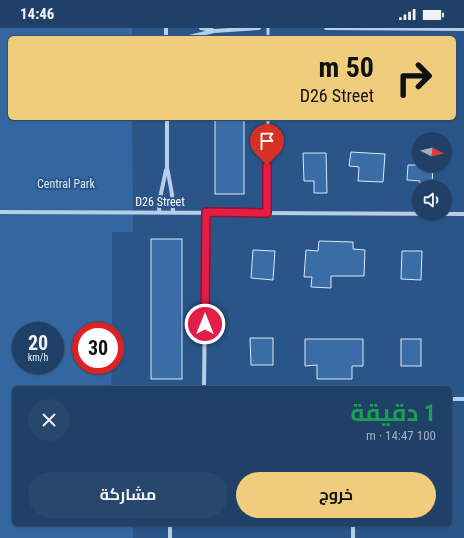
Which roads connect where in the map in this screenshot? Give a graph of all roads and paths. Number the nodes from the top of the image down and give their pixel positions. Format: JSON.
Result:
{"nodes":[{"id":1,"x":201,"y":28,"type":"edge"},
{"id":2,"x":259,"y":28,"type":"edge"},
{"id":3,"x":326,"y":28,"type":"edge"},
{"id":4,"x":344,"y":28,"type":"edge"},
{"id":5,"x":361,"y":28,"type":"edge"},
{"id":6,"x":464,"y":29,"type":"edge"},
{"id":7,"x":214,"y":31,"type":"junction"},
{"id":8,"x":193,"y":36,"type":"edge"},
{"id":9,"x":167,"y":120,"type":"edge"},
{"id":10,"x":268,"y":120,"type":"edge"},
{"id":11,"x":167,"y":167,"type":"junction"},
{"id":12,"x":0,"y":212,"type":"edge"},
{"id":13,"x":159,"y":212,"type":"junction"},
{"id":14,"x":173,"y":212,"type":"junction"},
{"id":15,"x":206,"y":212,"type":"junction"},
{"id":16,"x":267,"y":213,"type":"junction"},
{"id":17,"x":464,"y":214,"type":"edge"},
{"id":18,"x":204,"y":386,"type":"edge"},
{"id":19,"x":452,"y":399,"type":"edge"},
{"id":20,"x":464,"y":399,"type":"edge"},
{"id":21,"x":170,"y":526,"type":"edge"},
{"id":22,"x":353,"y":526,"type":"edge"},
{"id":23,"x":170,"y":538,"type":"edge"},
{"id":24,"x":353,"y":538,"type":"edge"}],
"edges":[{"from":1,"to":7,"type":"street"},
{"from":2,"to":7,"type":"street"},
{"from":3,"to":4,"type":"street"},
{"from":4,"to":5,"type":"street"},
{"from":5,"to":6,"type":"street"},
{"from":7,"to":8,"type":"street"},
{"from":9,"to":11,"type":"street"},
{"from":10,"to":16,"type":"lane"},
{"from":11,"to":13,"type":"street"},
{"from":11,"to":14,"type":"street"},
{"from":12,"to":13,"type":"street","name":"D26 Street"},
{"from":13,"to":14,"type":"street","name":"D26 Street"},
{"from":14,"to":15,"type":"street","name":"D26 Street"},
{"from":15,"to":16,"type":"street","name":"D26 Street"},
{"from":15,"to":18,"type":"street"},
{"from":16,"to":17,"type":"street","name":"D26 Street"},
{"from":19,"to":20,"type":"street"},
{"from":21,"to":23,"type":"street"},
{"from":22,"to":24,"type":"street"}]}
